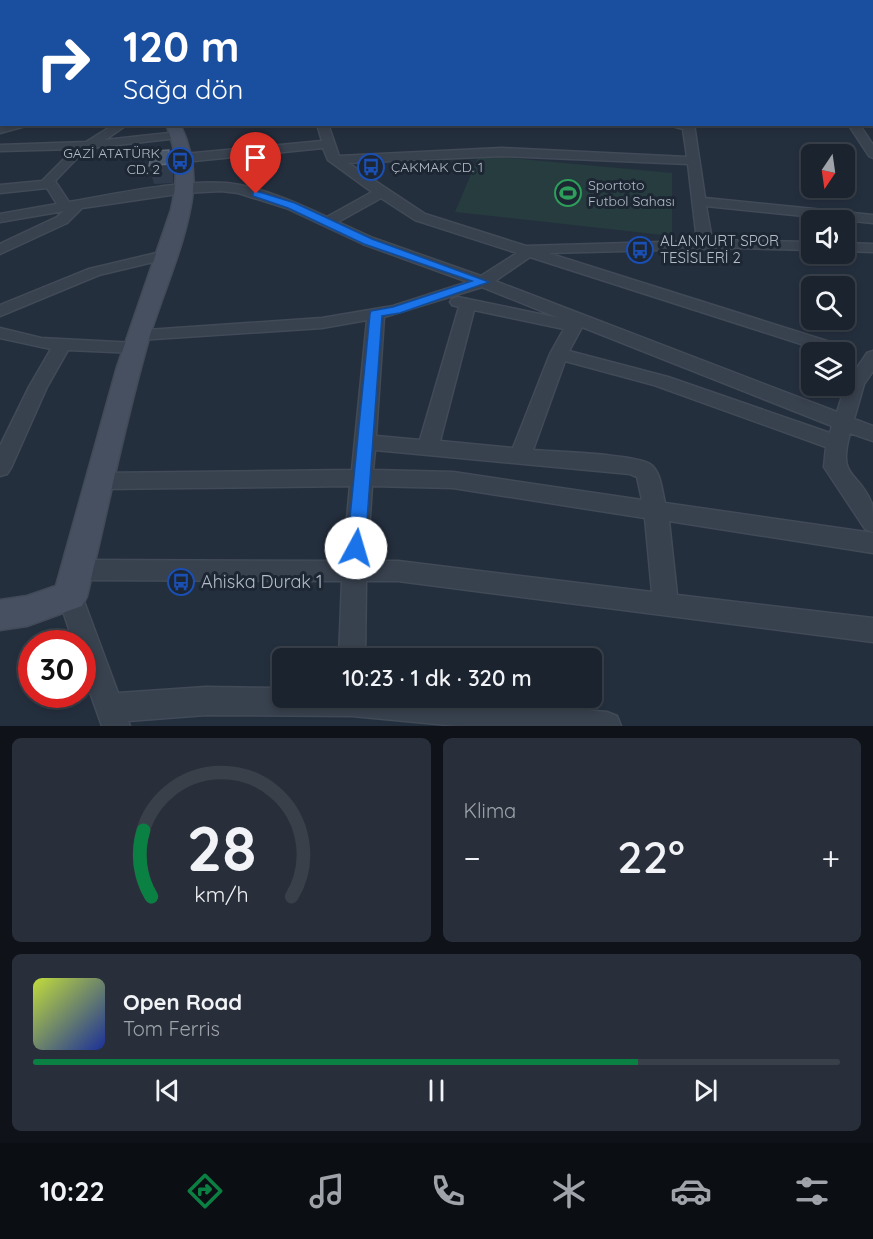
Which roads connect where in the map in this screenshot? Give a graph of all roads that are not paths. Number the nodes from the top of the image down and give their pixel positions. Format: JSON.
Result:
{"nodes":[{"id":1,"x":19,"y":126,"type":"edge"},
{"id":2,"x":120,"y":126,"type":"edge"},
{"id":3,"x":323,"y":126,"type":"edge"},
{"id":4,"x":689,"y":126,"type":"edge"},
{"id":5,"x":854,"y":126,"type":"edge"},
{"id":6,"x":0,"y":130,"type":"edge"},
{"id":7,"x":178,"y":139,"type":"edge"},
{"id":8,"x":89,"y":144,"type":"junction"},
{"id":9,"x":328,"y":144,"type":"junction"},
{"id":10,"x":0,"y":148,"type":"edge"},
{"id":11,"x":872,"y":150,"type":"edge"},
{"id":12,"x":336,"y":160,"type":"junction"},
{"id":13,"x":694,"y":161,"type":"junction"},
{"id":14,"x":50,"y":184,"type":"junction"},
{"id":15,"x":0,"y":189,"type":"edge"},
{"id":16,"x":184,"y":189,"type":"junction"},
{"id":17,"x":381,"y":192,"type":"junction"},
{"id":18,"x":699,"y":201,"type":"junction"},
{"id":19,"x":72,"y":206,"type":"junction"},
{"id":20,"x":0,"y":219,"type":"edge"},
{"id":21,"x":873,"y":219,"type":"edge"},
{"id":22,"x":328,"y":222,"type":"junction"},
{"id":23,"x":705,"y":245,"type":"junction"},
{"id":24,"x":801,"y":246,"type":"edge"},
{"id":25,"x":855,"y":247,"type":"edge"},
{"id":26,"x":873,"y":248,"type":"edge"},
{"id":27,"x":0,"y":250,"type":"edge"},
{"id":28,"x":529,"y":253,"type":"junction"},
{"id":29,"x":169,"y":254,"type":"junction"},
{"id":30,"x":483,"y":282,"type":"junction"},
{"id":31,"x":435,"y":297,"type":"junction"},
{"id":32,"x":468,"y":304,"type":"junction"},
{"id":33,"x":0,"y":311,"type":"edge"},
{"id":34,"x":376,"y":314,"type":"junction"},
{"id":35,"x":575,"y":323,"type":"junction"},
{"id":36,"x":0,"y":333,"type":"edge"},
{"id":37,"x":138,"y":341,"type":"junction"},
{"id":38,"x":812,"y":342,"type":"edge"},
{"id":39,"x":62,"y":344,"type":"junction"},
{"id":40,"x":559,"y":354,"type":"junction"},
{"id":41,"x":855,"y":357,"type":"edge"},
{"id":42,"x":872,"y":363,"type":"edge"},
{"id":43,"x":840,"y":433,"type":"junction"},
{"id":44,"x":873,"y":434,"type":"edge"},
{"id":45,"x":366,"y":442,"type":"junction"},
{"id":46,"x":428,"y":447,"type":"junction"},
{"id":47,"x":521,"y":455,"type":"junction"},
{"id":48,"x":0,"y":468,"type":"edge"},
{"id":49,"x":363,"y":478,"type":"junction"},
{"id":50,"x":100,"y":482,"type":"junction"},
{"id":51,"x":656,"y":510,"type":"junction"},
{"id":52,"x":870,"y":515,"type":"edge"},
{"id":53,"x":873,"y":543,"type":"edge"},
{"id":54,"x":77,"y":570,"type":"junction"},
{"id":55,"x":354,"y":571,"type":"junction"},
{"id":56,"x":70,"y":596,"type":"junction"},
{"id":57,"x":666,"y":605,"type":"junction"},
{"id":58,"x":0,"y":615,"type":"edge"},
{"id":59,"x":873,"y":630,"type":"edge"},
{"id":60,"x":352,"y":648,"type":"edge"},
{"id":61,"x":272,"y":701,"type":"edge"},
{"id":62,"x":430,"y":708,"type":"edge"},
{"id":63,"x":113,"y":717,"type":"edge"},
{"id":64,"x":607,"y":726,"type":"edge"}],
"edges":[{"from":1,"to":6,"type":"street"},
{"from":2,"to":8,"type":"street"},
{"from":3,"to":9,"type":"street"},
{"from":4,"to":13,"type":"street"},
{"from":5,"to":11,"type":"street"},
{"from":7,"to":8,"type":"street"},
{"from":7,"to":9,"type":"street"},
{"from":7,"to":16,"type":"street"},
{"from":8,"to":10,"type":"street"},
{"from":8,"to":14,"type":"street"},
{"from":9,"to":12,"type":"street"},
{"from":12,"to":13,"type":"street"},
{"from":12,"to":17,"type":"street"},
{"from":13,"to":18,"type":"street"},
{"from":14,"to":15,"type":"street"},
{"from":14,"to":19,"type":"street"},
{"from":16,"to":19,"type":"street"},
{"from":16,"to":22,"type":"street"},
{"from":16,"to":29,"type":"street"},
{"from":17,"to":22,"type":"street"},
{"from":17,"to":28,"type":"street"},
{"from":18,"to":21,"type":"street"},
{"from":18,"to":23,"type":"street"},
{"from":19,"to":20,"type":"street"},
{"from":19,"to":27,"type":"street"},
{"from":22,"to":30,"type":"street"},
{"from":23,"to":24,"type":"street"},
{"from":23,"to":28,"type":"street"},
{"from":25,"to":26,"type":"street"},
{"from":28,"to":30,"type":"street"},
{"from":28,"to":38,"type":"street"},
{"from":29,"to":33,"type":"street"},
{"from":29,"to":37,"type":"street"},
{"from":30,"to":31,"type":"street"},
{"from":30,"to":35,"type":"street"},
{"from":31,"to":32,"type":"street"},
{"from":31,"to":34,"type":"street"},
{"from":32,"to":35,"type":"street"},
{"from":32,"to":46,"type":"street"},
{"from":34,"to":37,"type":"street"},
{"from":34,"to":45,"type":"street"},
{"from":35,"to":40,"type":"street"},
{"from":35,"to":43,"type":"street"},
{"from":36,"to":39,"type":"street"},
{"from":37,"to":39,"type":"street"},
{"from":37,"to":50,"type":"street"},
{"from":39,"to":48,"type":"street"},
{"from":40,"to":43,"type":"street"},
{"from":40,"to":47,"type":"street"},
{"from":41,"to":42,"type":"street"},
{"from":42,"to":43,"type":"street"},
{"from":43,"to":44,"type":"street"},
{"from":43,"to":52,"type":"street"},
{"from":45,"to":46,"type":"street"},
{"from":45,"to":49,"type":"street"},
{"from":46,"to":47,"type":"street"},
{"from":47,"to":51,"type":"street"},
{"from":49,"to":50,"type":"street"},
{"from":49,"to":51,"type":"street"},
{"from":49,"to":55,"type":"street"},
{"from":50,"to":54,"type":"street"},
{"from":51,"to":53,"type":"street"},
{"from":51,"to":57,"type":"street"},
{"from":54,"to":55,"type":"street"},
{"from":54,"to":56,"type":"street"},
{"from":55,"to":57,"type":"street"},
{"from":55,"to":60,"type":"street"},
{"from":56,"to":58,"type":"street"},
{"from":56,"to":63,"type":"street"},
{"from":57,"to":59,"type":"street"},
{"from":61,"to":63,"type":"street"},
{"from":62,"to":64,"type":"street"}]}
